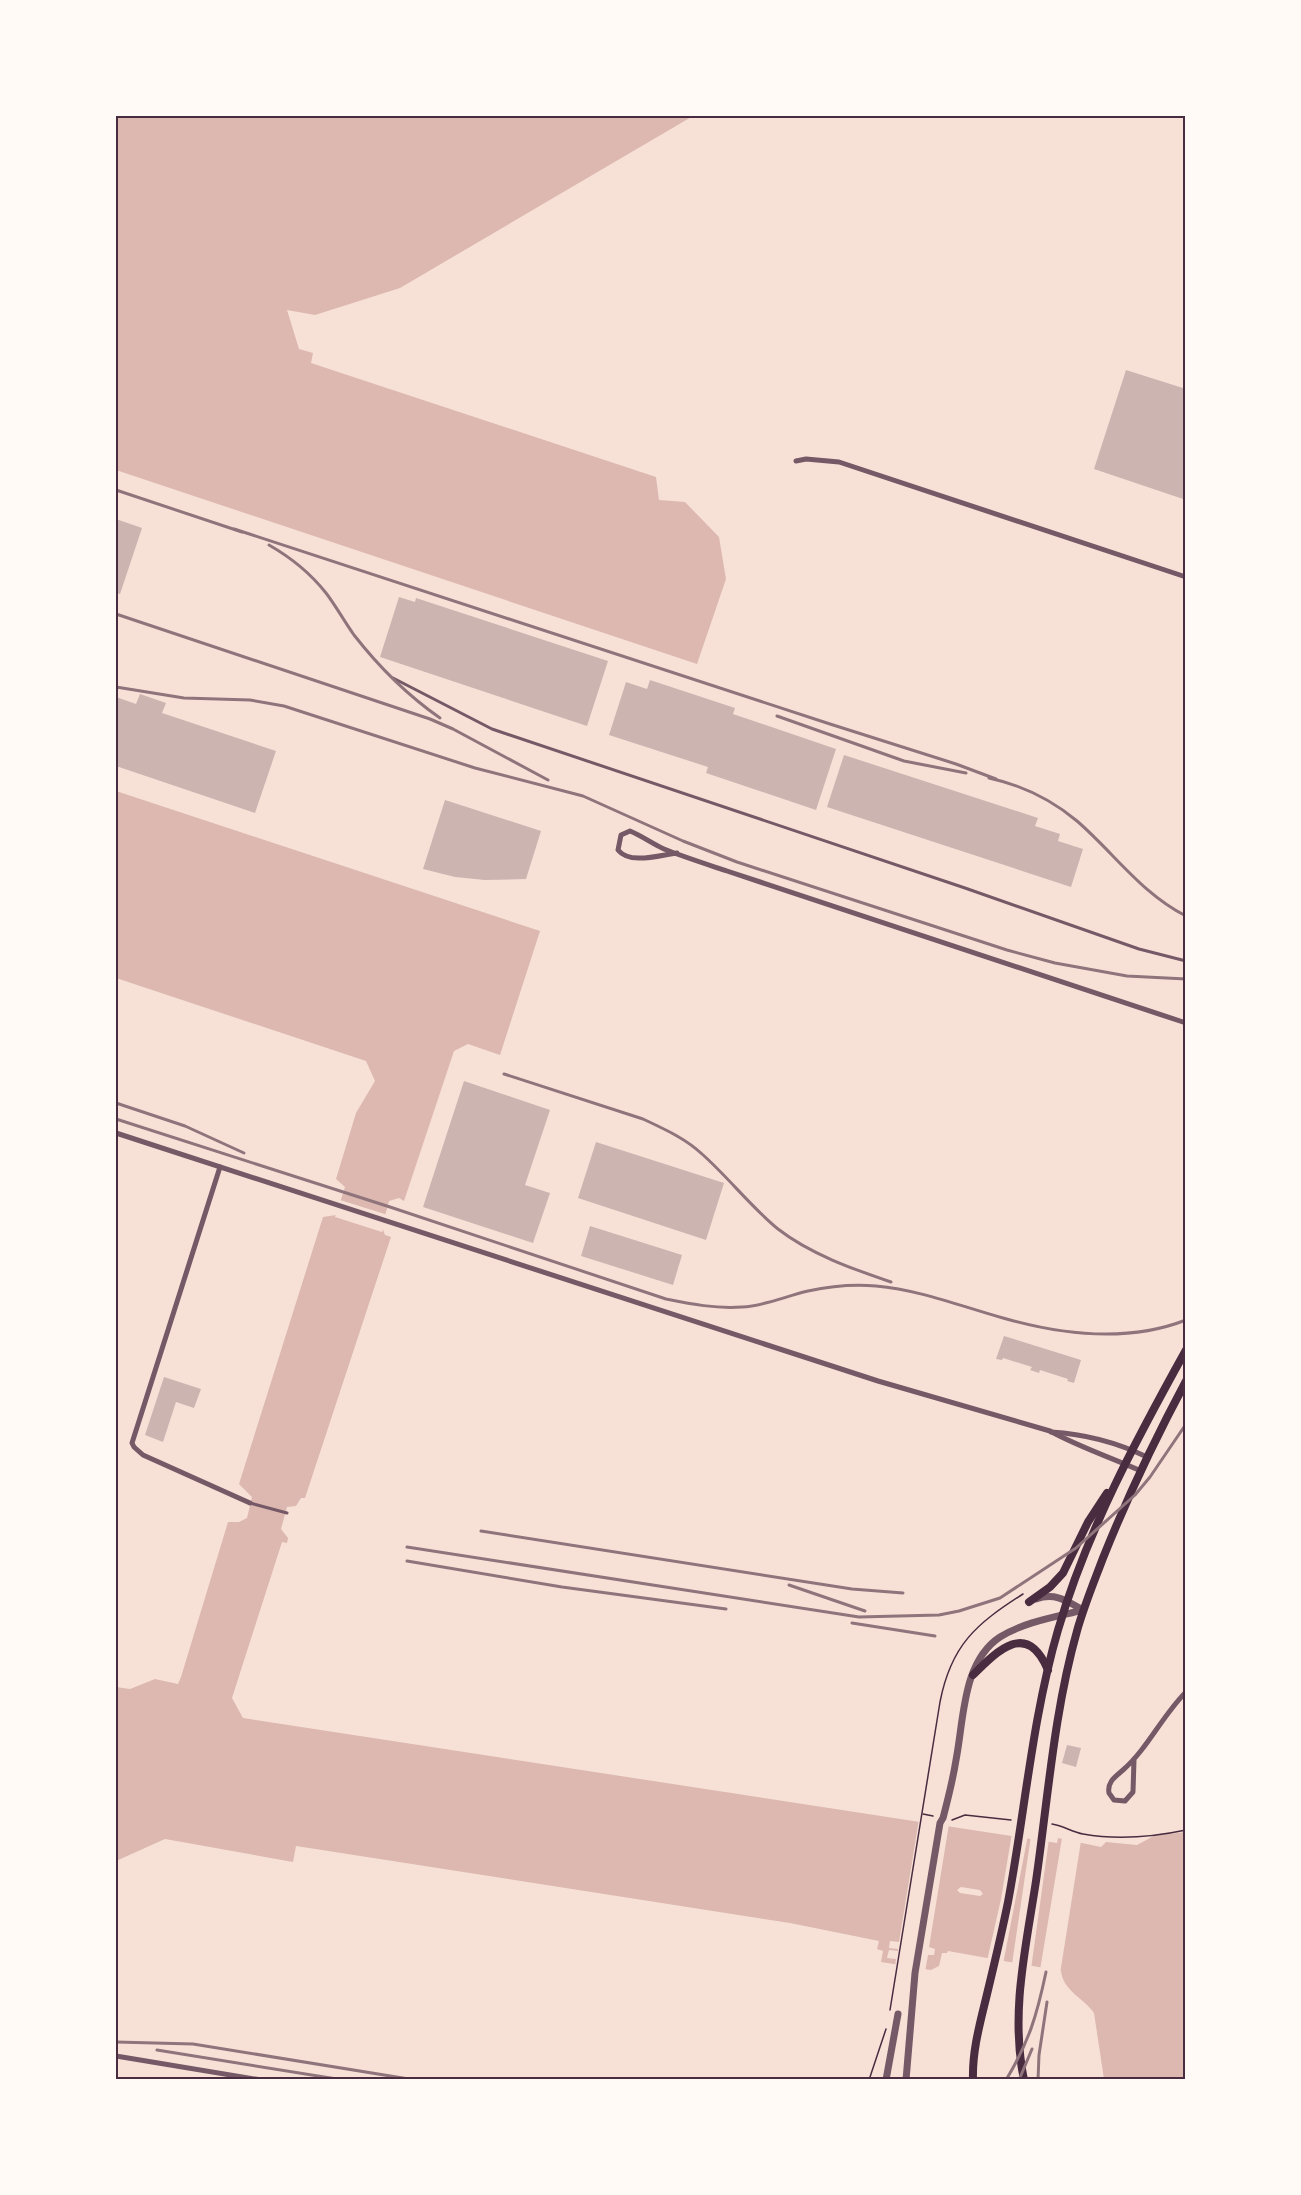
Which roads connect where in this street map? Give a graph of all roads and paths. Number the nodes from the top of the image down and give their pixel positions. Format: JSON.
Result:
{"nodes":[{"id":1,"x":796,"y":461,"type":"dead end"},
{"id":2,"x":1185,"y":577,"type":"edge"},
{"id":3,"x":393,"y":678,"type":"dead end"},
{"id":4,"x":677,"y":854,"type":"junction"},
{"id":5,"x":1185,"y":961,"type":"edge"},
{"id":6,"x":1185,"y":1023,"type":"edge"},
{"id":7,"x":116,"y":1133,"type":"edge"},
{"id":8,"x":220,"y":1167,"type":"junction"},
{"id":9,"x":1185,"y":1350,"type":"edge"},
{"id":10,"x":1185,"y":1381,"type":"edge"},
{"id":11,"x":1050,"y":1431,"type":"junction"},
{"id":12,"x":1132,"y":1450,"type":"junction"},
{"id":13,"x":1148,"y":1457,"type":"junction"},
{"id":14,"x":1125,"y":1464,"type":"junction"},
{"id":15,"x":1141,"y":1470,"type":"junction"},
{"id":16,"x":1115,"y":1483,"type":"junction"},
{"id":17,"x":250,"y":1503,"type":"joint"},
{"id":18,"x":287,"y":1514,"type":"dead end"},
{"id":19,"x":1068,"y":1601,"type":"junction"},
{"id":20,"x":1029,"y":1602,"type":"joint"},
{"id":21,"x":1083,"y":1611,"type":"junction"},
{"id":22,"x":993,"y":1614,"type":"dead end"},
{"id":23,"x":1063,"y":1616,"type":"junction"},
{"id":24,"x":1048,"y":1670,"type":"junction"},
{"id":25,"x":973,"y":1675,"type":"junction"},
{"id":26,"x":1185,"y":1692,"type":"edge"},
{"id":27,"x":1134,"y":1760,"type":"junction"},
{"id":28,"x":1185,"y":1830,"type":"edge"},
{"id":29,"x":1076,"y":1832,"type":"dead end"},
{"id":30,"x":890,"y":2013,"type":"dead end"},
{"id":31,"x":898,"y":2014,"type":"dead end"},
{"id":32,"x":887,"y":2023,"type":"dead end"},
{"id":33,"x":116,"y":2056,"type":"edge"},
{"id":34,"x":261,"y":2079,"type":"edge"},
{"id":35,"x":869,"y":2079,"type":"edge"},
{"id":36,"x":886,"y":2079,"type":"edge"},
{"id":37,"x":906,"y":2079,"type":"edge"},
{"id":38,"x":973,"y":2079,"type":"edge"},
{"id":39,"x":1024,"y":2079,"type":"edge"}],
"edges":[{"from":1,"to":2,"type":"street"},
{"from":3,"to":5,"type":"lane"},
{"from":4,"to":4,"type":"street"},
{"from":4,"to":6,"type":"street"},
{"from":7,"to":8,"type":"street"},
{"from":8,"to":11,"type":"street"},
{"from":8,"to":17,"type":"street"},
{"from":9,"to":12,"type":"main road"},
{"from":10,"to":13,"type":"main road"},
{"from":11,"to":12,"type":"street"},
{"from":11,"to":14,"type":"street"},
{"from":12,"to":13,"type":"street"},
{"from":12,"to":14,"type":"main road"},
{"from":13,"to":15,"type":"main road"},
{"from":14,"to":15,"type":"street"},
{"from":14,"to":16,"type":"main road"},
{"from":15,"to":21,"type":"main road"},
{"from":16,"to":19,"type":"main road"},
{"from":16,"to":20,"type":"main road"},
{"from":17,"to":18,"type":"lane"},
{"from":19,"to":20,"type":"street"},
{"from":19,"to":21,"type":"street"},
{"from":19,"to":23,"type":"main road"},
{"from":21,"to":23,"type":"street"},
{"from":21,"to":39,"type":"main road"},
{"from":22,"to":30,"type":"path"},
{"from":23,"to":24,"type":"main road"},
{"from":23,"to":25,"type":"street"},
{"from":24,"to":25,"type":"main road"},
{"from":24,"to":38,"type":"main road"},
{"from":25,"to":37,"type":"street"},
{"from":26,"to":27,"type":"street"},
{"from":27,"to":27,"type":"street"},
{"from":28,"to":29,"type":"path"},
{"from":31,"to":36,"type":"street"},
{"from":32,"to":35,"type":"path"},
{"from":33,"to":34,"type":"street"}]}
